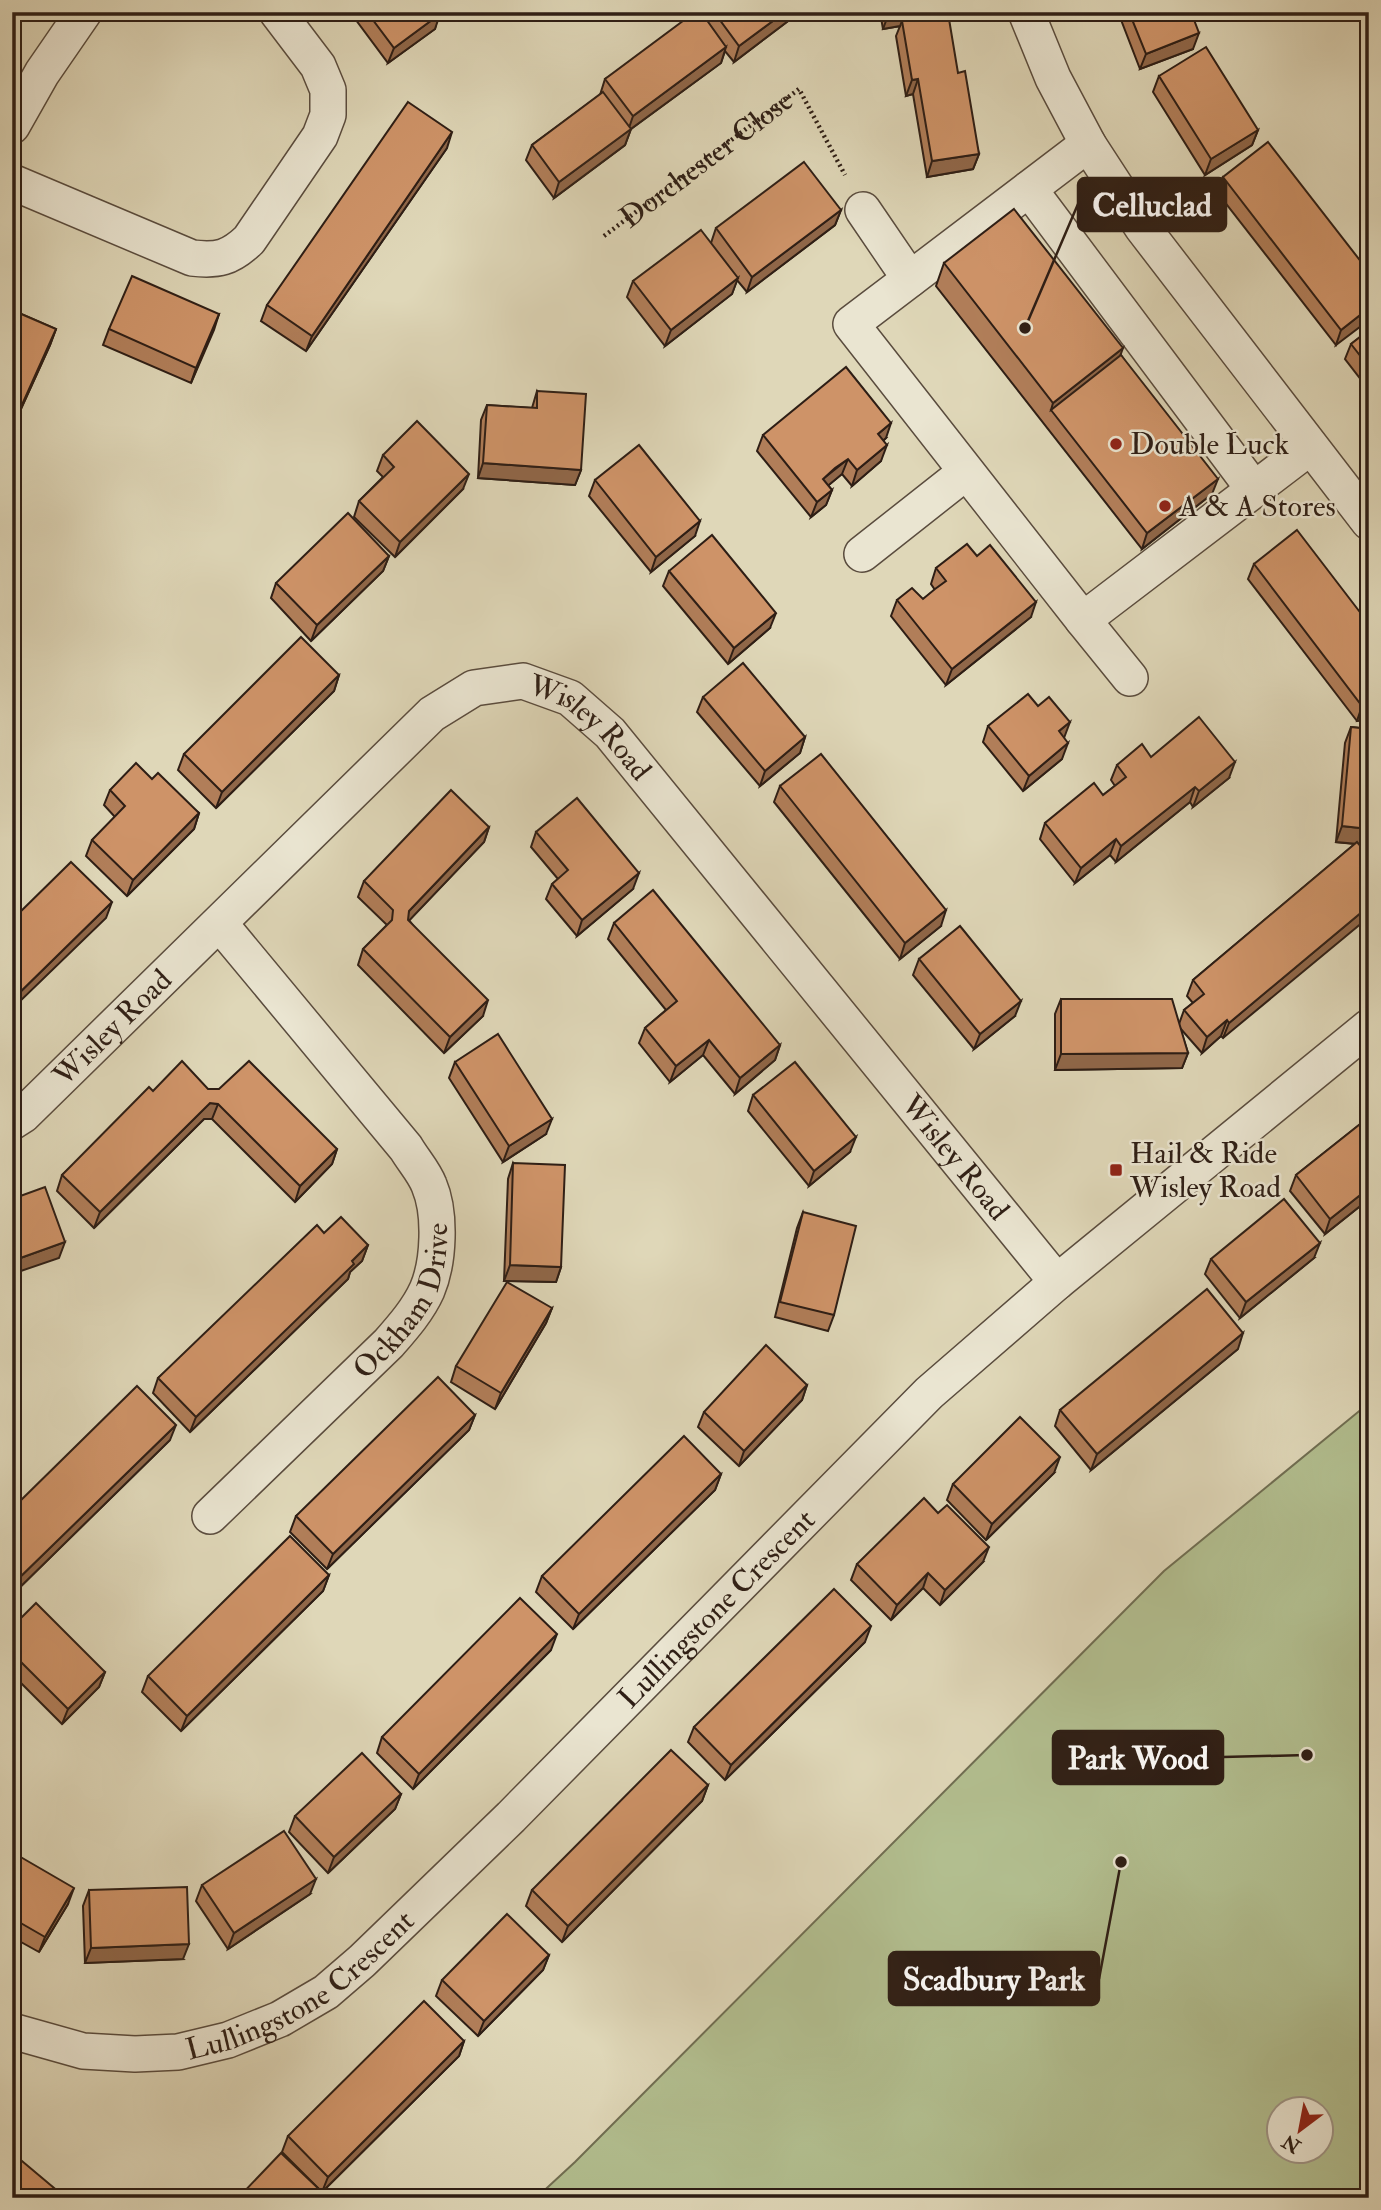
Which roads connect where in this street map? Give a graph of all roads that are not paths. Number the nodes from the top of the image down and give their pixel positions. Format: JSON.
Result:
{"nodes":[{"id":1,"x":84,"y":12,"type":"edge"},
{"id":2,"x":277,"y":12,"type":"edge"},
{"id":3,"x":1026,"y":12,"type":"edge"},
{"id":4,"x":12,"y":126,"type":"edge"},
{"id":5,"x":1088,"y":144,"type":"junction"},
{"id":6,"x":12,"y":183,"type":"edge"},
{"id":7,"x":1029,"y":188,"type":"junction"},
{"id":8,"x":863,"y":210,"type":"road end"},
{"id":9,"x":909,"y":279,"type":"junction"},
{"id":10,"x":1310,"y":447,"type":"junction"},
{"id":11,"x":966,"y":472,"type":"junction"},
{"id":12,"x":1253,"y":488,"type":"junction"},
{"id":13,"x":1369,"y":522,"type":"edge"},
{"id":14,"x":862,"y":555,"type":"dead end"},
{"id":15,"x":1083,"y":620,"type":"junction"},
{"id":16,"x":1130,"y":678,"type":"dead end"},
{"id":17,"x":220,"y":924,"type":"junction"},
{"id":18,"x":1369,"y":1027,"type":"edge"},
{"id":19,"x":12,"y":1122,"type":"edge"},
{"id":20,"x":1057,"y":1282,"type":"junction"},
{"id":21,"x":210,"y":1516,"type":"dead end"},
{"id":22,"x":12,"y":2031,"type":"edge"}],
"edges":[{"from":1,"to":4,"type":"street"},
{"from":2,"to":6,"type":"street"},
{"from":3,"to":5,"type":"street"},
{"from":5,"to":7,"type":"street"},
{"from":5,"to":10,"type":"street"},
{"from":7,"to":9,"type":"street"},
{"from":7,"to":12,"type":"street"},
{"from":8,"to":9,"type":"street"},
{"from":9,"to":11,"type":"street"},
{"from":10,"to":12,"type":"street"},
{"from":10,"to":13,"type":"street"},
{"from":11,"to":14,"type":"street"},
{"from":11,"to":15,"type":"street"},
{"from":12,"to":15,"type":"street"},
{"from":15,"to":16,"type":"street"},
{"from":17,"to":19,"type":"street","name":"Wisley Road"},
{"from":17,"to":20,"type":"street","name":"Wisley Road"},
{"from":17,"to":21,"type":"street","name":"Ockham Drive"},
{"from":18,"to":20,"type":"street","name":"Lullingstone Crescent"},
{"from":20,"to":22,"type":"street","name":"Lullingstone Crescent"}]}
